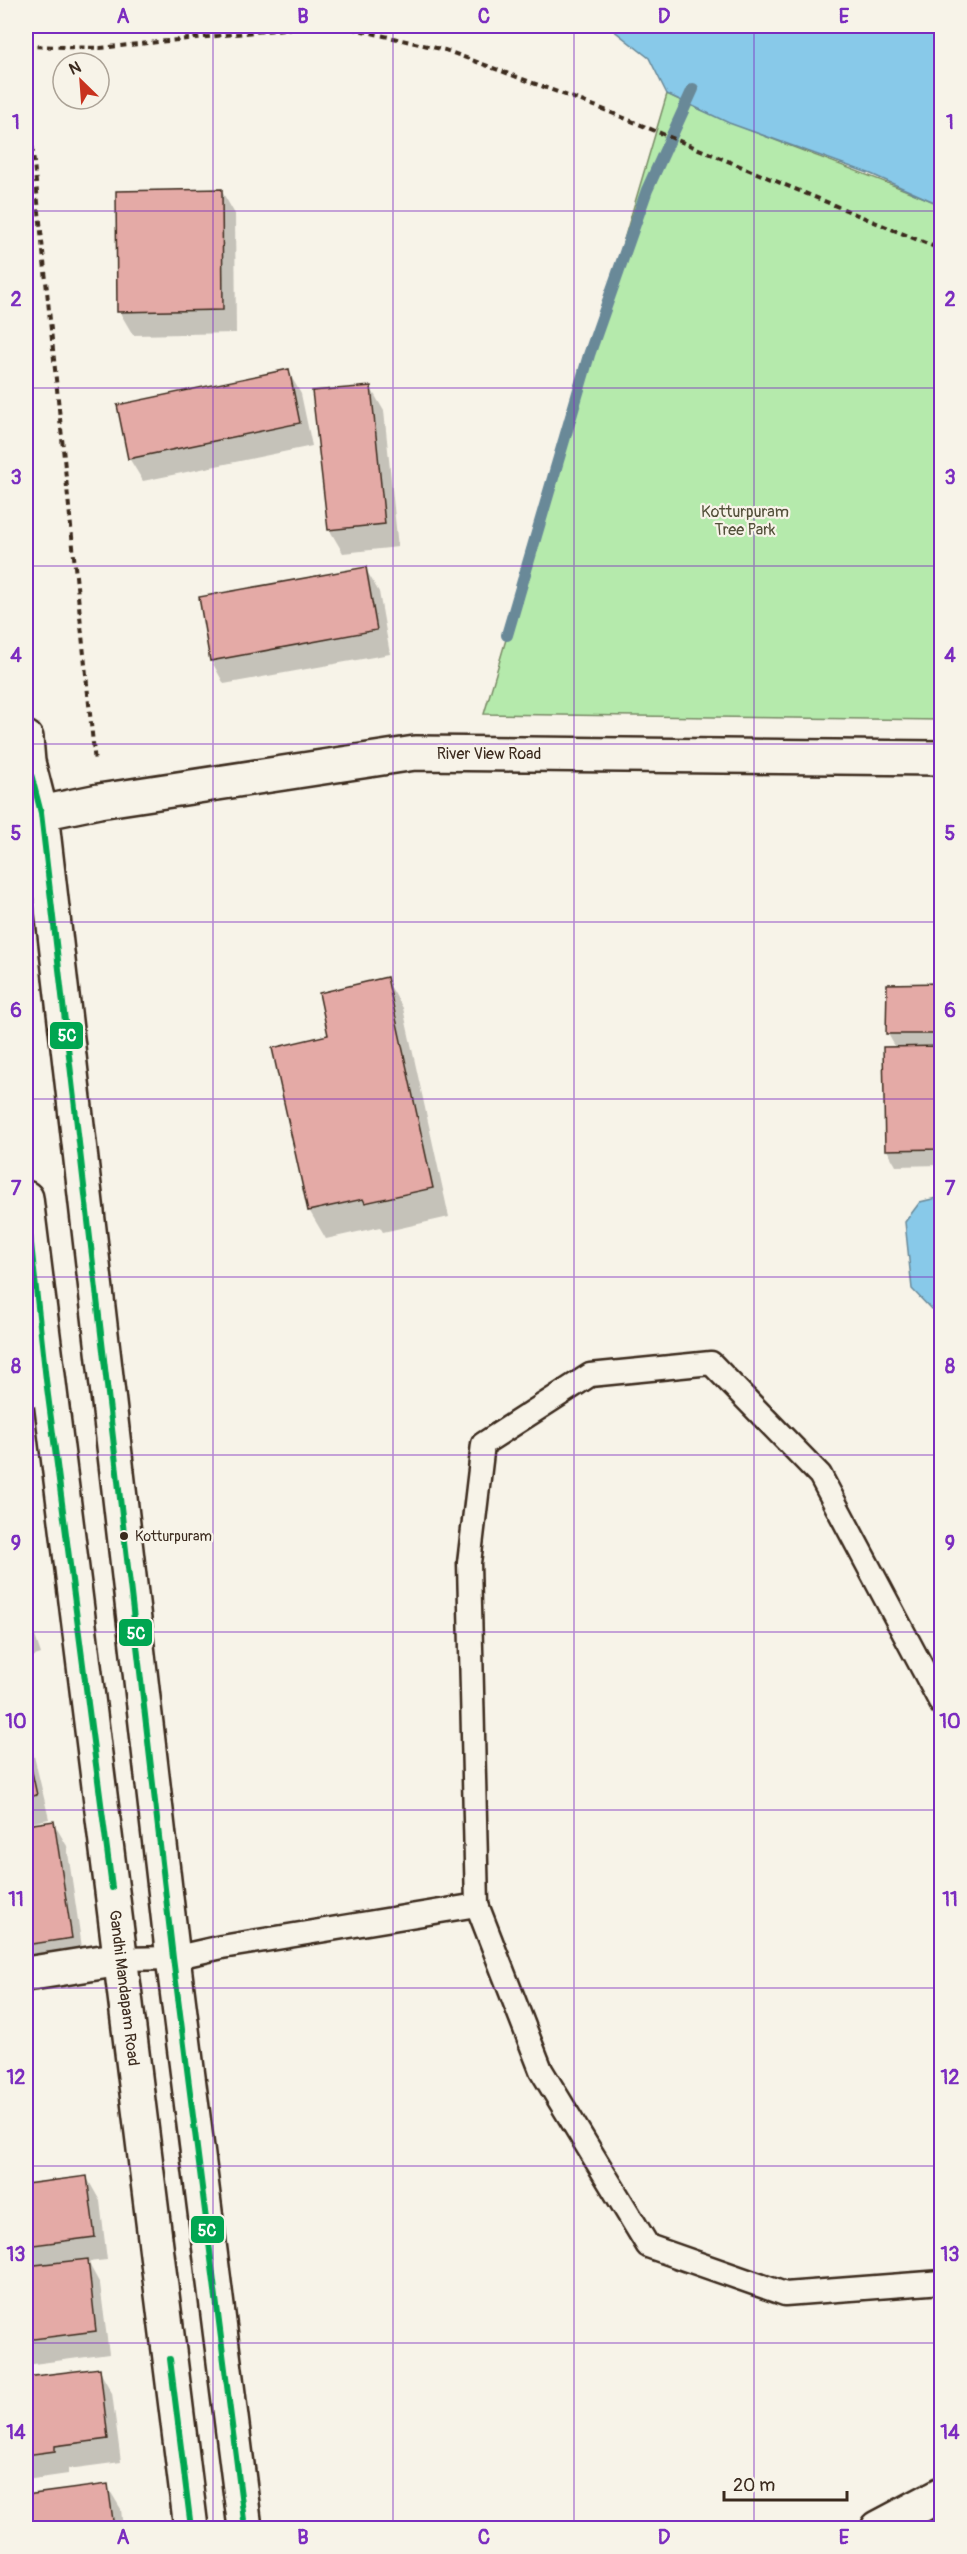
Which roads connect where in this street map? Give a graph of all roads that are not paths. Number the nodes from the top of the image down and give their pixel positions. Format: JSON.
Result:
{"nodes":[{"id":1,"x":27,"y":750,"type":"edge"},
{"id":2,"x":942,"y":758,"type":"edge"},
{"id":3,"x":41,"y":813,"type":"junction"},
{"id":4,"x":26,"y":1198,"type":"edge"},
{"id":5,"x":36,"y":1386,"type":"edge"},
{"id":6,"x":942,"y":1705,"type":"edge"},
{"id":7,"x":477,"y":1905,"type":"junction"},
{"id":8,"x":172,"y":1958,"type":"junction"},
{"id":9,"x":121,"y":1959,"type":"junction"},
{"id":10,"x":26,"y":1974,"type":"edge"},
{"id":11,"x":942,"y":2282,"type":"edge"},
{"id":12,"x":942,"y":2494,"type":"edge"},
{"id":13,"x":191,"y":2529,"type":"edge"},
{"id":14,"x":245,"y":2529,"type":"edge"},
{"id":15,"x":878,"y":2529,"type":"edge"}],
"edges":[{"from":1,"to":3,"type":"main road"},
{"from":2,"to":3,"type":"main road","name":"River View Road"},
{"from":3,"to":8,"type":"main road"},
{"from":4,"to":5,"type":"main road","name":"Gandhi Mandapam Road"},
{"from":5,"to":9,"type":"main road","name":"Gandhi Mandapam Road"},
{"from":6,"to":7,"type":"lane"},
{"from":7,"to":8,"type":"lane"},
{"from":7,"to":11,"type":"lane"},
{"from":8,"to":9,"type":"lane"},
{"from":8,"to":14,"type":"main road"},
{"from":9,"to":10,"type":"main road"},
{"from":9,"to":13,"type":"main road","name":"Gandhi Mandapam Road"},
{"from":12,"to":15,"type":"main road"}]}
